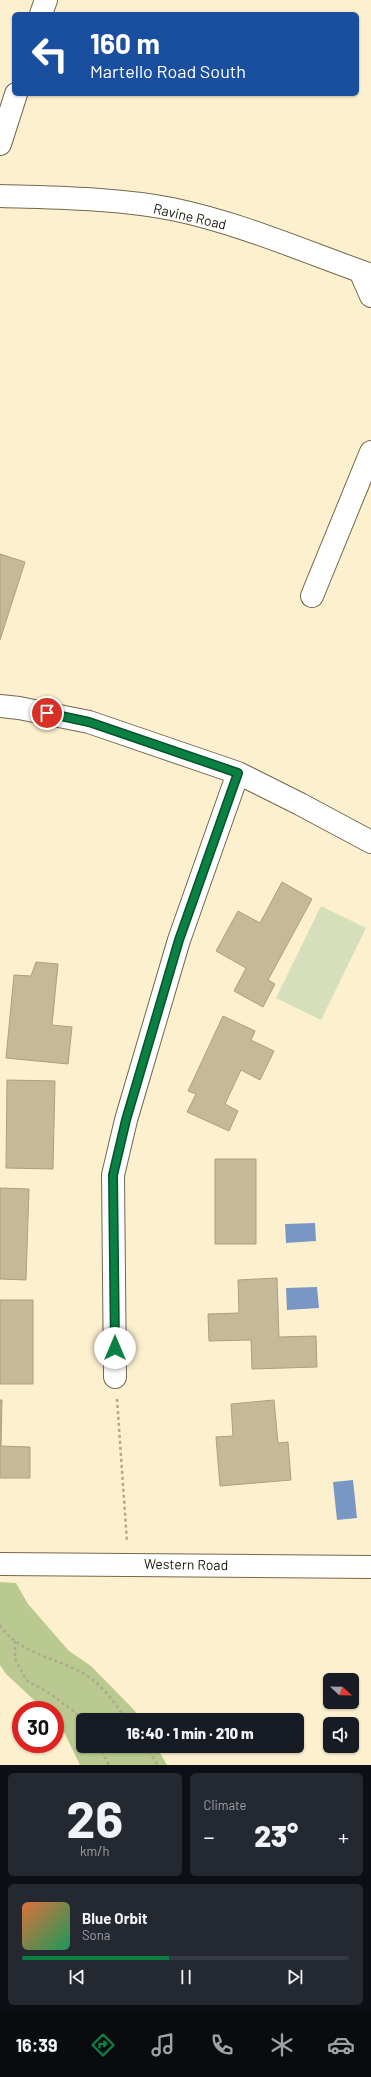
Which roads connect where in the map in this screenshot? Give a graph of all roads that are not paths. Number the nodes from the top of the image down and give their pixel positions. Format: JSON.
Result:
{"nodes":[{"id":1,"x":46,"y":0,"type":"edge"},
{"id":2,"x":42,"y":12,"type":"edge"},
{"id":3,"x":15,"y":96,"type":"edge"},
{"id":4,"x":0,"y":144,"type":"edge"},
{"id":5,"x":0,"y":196,"type":"edge"},
{"id":6,"x":366,"y":273,"type":"edge"},
{"id":7,"x":371,"y":296,"type":"edge"},
{"id":8,"x":371,"y":452,"type":"edge"},
{"id":9,"x":312,"y":596,"type":"dead end"},
{"id":10,"x":0,"y":706,"type":"edge"},
{"id":11,"x":238,"y":773,"type":"junction"},
{"id":12,"x":371,"y":842,"type":"edge"},
{"id":13,"x":115,"y":1377,"type":"road end"},
{"id":14,"x":0,"y":1564,"type":"edge"},
{"id":15,"x":371,"y":1567,"type":"edge"}],
"edges":[{"from":1,"to":2,"type":"street"},
{"from":3,"to":4,"type":"street"},
{"from":5,"to":6,"type":"street","name":"Ravine Road"},
{"from":6,"to":7,"type":"street"},
{"from":8,"to":9,"type":"street"},
{"from":10,"to":11,"type":"street"},
{"from":11,"to":12,"type":"street"},
{"from":11,"to":13,"type":"street"},
{"from":14,"to":15,"type":"street","name":"Western Road"}]}
